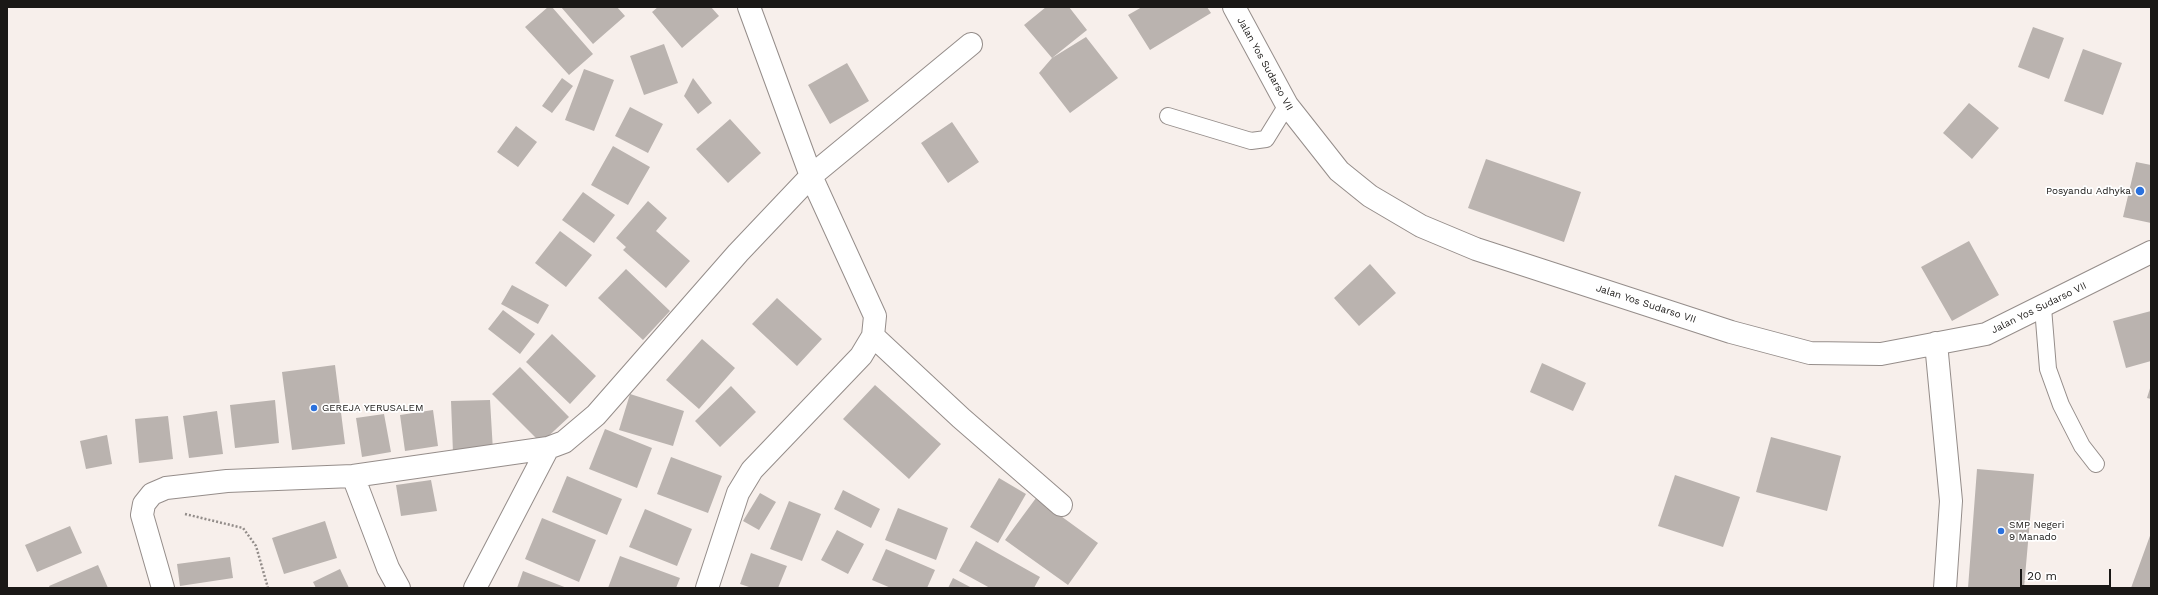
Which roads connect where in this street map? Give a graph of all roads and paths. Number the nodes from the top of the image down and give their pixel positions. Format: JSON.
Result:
{"nodes":[{"id":1,"x":749,"y":7,"type":"edge"},
{"id":2,"x":1234,"y":7,"type":"edge"},
{"id":3,"x":971,"y":44,"type":"dead end"},
{"id":4,"x":1287,"y":105,"type":"junction"},
{"id":5,"x":1168,"y":116,"type":"dead end"},
{"id":6,"x":810,"y":176,"type":"junction"},
{"id":7,"x":2151,"y":252,"type":"edge"},
{"id":8,"x":2043,"y":308,"type":"junction"},
{"id":9,"x":873,"y":336,"type":"junction"},
{"id":10,"x":1936,"y":343,"type":"junction"},
{"id":11,"x":548,"y":448,"type":"junction"},
{"id":12,"x":2096,"y":464,"type":"dead end"},
{"id":13,"x":353,"y":476,"type":"junction"},
{"id":14,"x":144,"y":504,"type":"junction"},
{"id":15,"x":1061,"y":505,"type":"dead end"},
{"id":16,"x":163,"y":588,"type":"edge"},
{"id":17,"x":268,"y":588,"type":"edge"},
{"id":18,"x":399,"y":588,"type":"edge"},
{"id":19,"x":475,"y":588,"type":"edge"},
{"id":20,"x":707,"y":588,"type":"edge"},
{"id":21,"x":1945,"y":588,"type":"edge"}],
"edges":[{"from":1,"to":6,"type":"street"},
{"from":2,"to":4,"type":"street","name":"Jalan Yos Sudarso VII"},
{"from":3,"to":6,"type":"street"},
{"from":4,"to":5,"type":"lane"},
{"from":4,"to":10,"type":"street","name":"Jalan Yos Sudarso VII"},
{"from":6,"to":9,"type":"street"},
{"from":6,"to":11,"type":"street"},
{"from":7,"to":8,"type":"street","name":"Jalan Yos Sudarso VII"},
{"from":8,"to":10,"type":"street","name":"Jalan Yos Sudarso VII"},
{"from":8,"to":12,"type":"lane"},
{"from":9,"to":15,"type":"street"},
{"from":9,"to":20,"type":"street"},
{"from":10,"to":21,"type":"street"},
{"from":11,"to":13,"type":"street"},
{"from":11,"to":19,"type":"street"},
{"from":13,"to":14,"type":"street"},
{"from":13,"to":18,"type":"street"},
{"from":14,"to":16,"type":"street"},
{"from":14,"to":17,"type":"path"}]}
